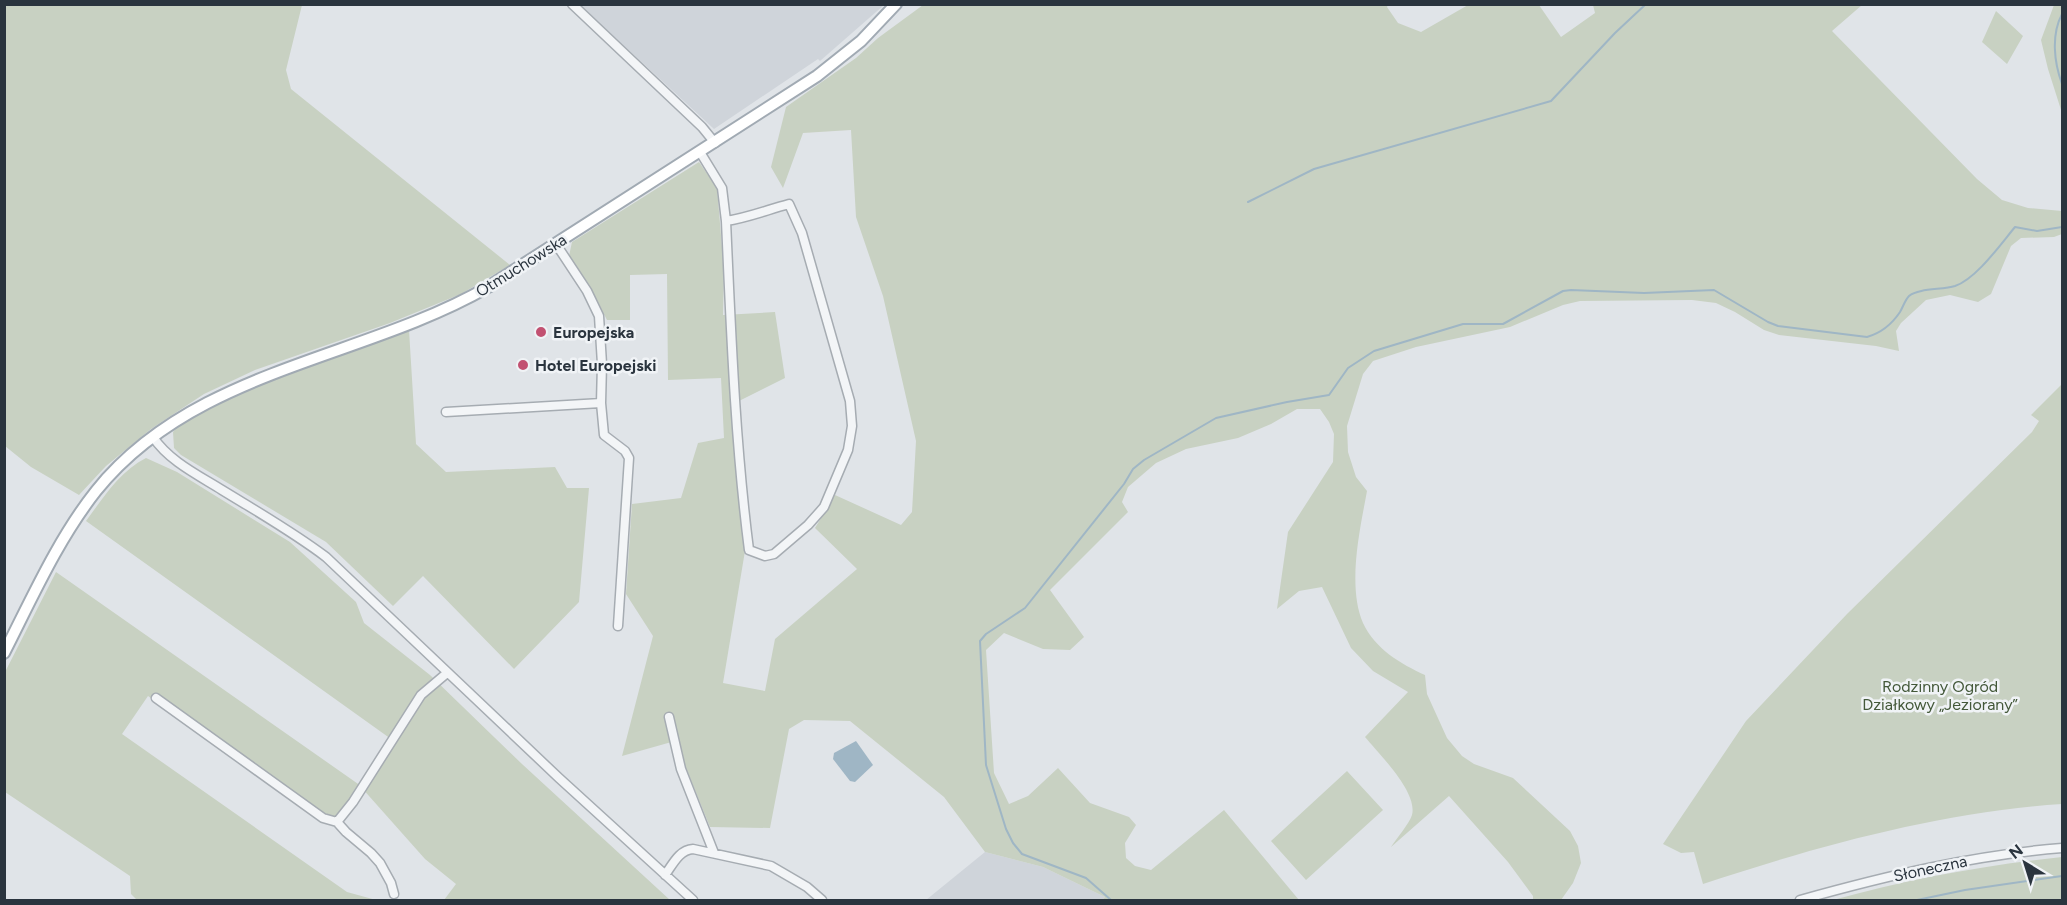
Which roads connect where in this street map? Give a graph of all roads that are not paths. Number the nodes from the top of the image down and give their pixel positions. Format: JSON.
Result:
{"nodes":[{"id":1,"x":572,"y":4,"type":"edge"},
{"id":2,"x":896,"y":4,"type":"edge"},
{"id":3,"x":715,"y":143,"type":"junction"},
{"id":4,"x":700,"y":152,"type":"junction"},
{"id":5,"x":726,"y":221,"type":"junction"},
{"id":6,"x":556,"y":244,"type":"junction"},
{"id":7,"x":601,"y":403,"type":"junction"},
{"id":8,"x":446,"y":412,"type":"dead end"},
{"id":9,"x":153,"y":438,"type":"junction"},
{"id":10,"x":618,"y":626,"type":"dead end"},
{"id":11,"x":4,"y":653,"type":"edge"},
{"id":12,"x":447,"y":673,"type":"junction"},
{"id":13,"x":156,"y":698,"type":"dead end"},
{"id":14,"x":669,"y":717,"type":"dead end"},
{"id":15,"x":338,"y":822,"type":"junction"},
{"id":16,"x":2062,"y":848,"type":"edge"},
{"id":17,"x":714,"y":853,"type":"junction"},
{"id":18,"x":665,"y":875,"type":"junction"},
{"id":19,"x":394,"y":894,"type":"dead end"},
{"id":20,"x":693,"y":900,"type":"edge"},
{"id":21,"x":822,"y":900,"type":"edge"},
{"id":22,"x":1800,"y":900,"type":"edge"}],
"edges":[{"from":1,"to":3,"type":"street"},
{"from":2,"to":3,"type":"main road","name":"Otmuchowska"},
{"from":3,"to":4,"type":"main road","name":"Otmuchowska"},
{"from":4,"to":5,"type":"street"},
{"from":4,"to":6,"type":"main road","name":"Otmuchowska"},
{"from":5,"to":5,"type":"street"},
{"from":6,"to":7,"type":"street"},
{"from":6,"to":9,"type":"main road","name":"Otmuchowska"},
{"from":7,"to":8,"type":"street"},
{"from":7,"to":10,"type":"street"},
{"from":9,"to":11,"type":"main road","name":"Otmuchowska"},
{"from":9,"to":12,"type":"street"},
{"from":12,"to":15,"type":"street"},
{"from":12,"to":18,"type":"street"},
{"from":13,"to":15,"type":"street"},
{"from":14,"to":17,"type":"street"},
{"from":15,"to":19,"type":"street"},
{"from":16,"to":22,"type":"street","name":"Słoneczna"},
{"from":17,"to":18,"type":"street"},
{"from":17,"to":21,"type":"street"},
{"from":18,"to":20,"type":"street"}]}
